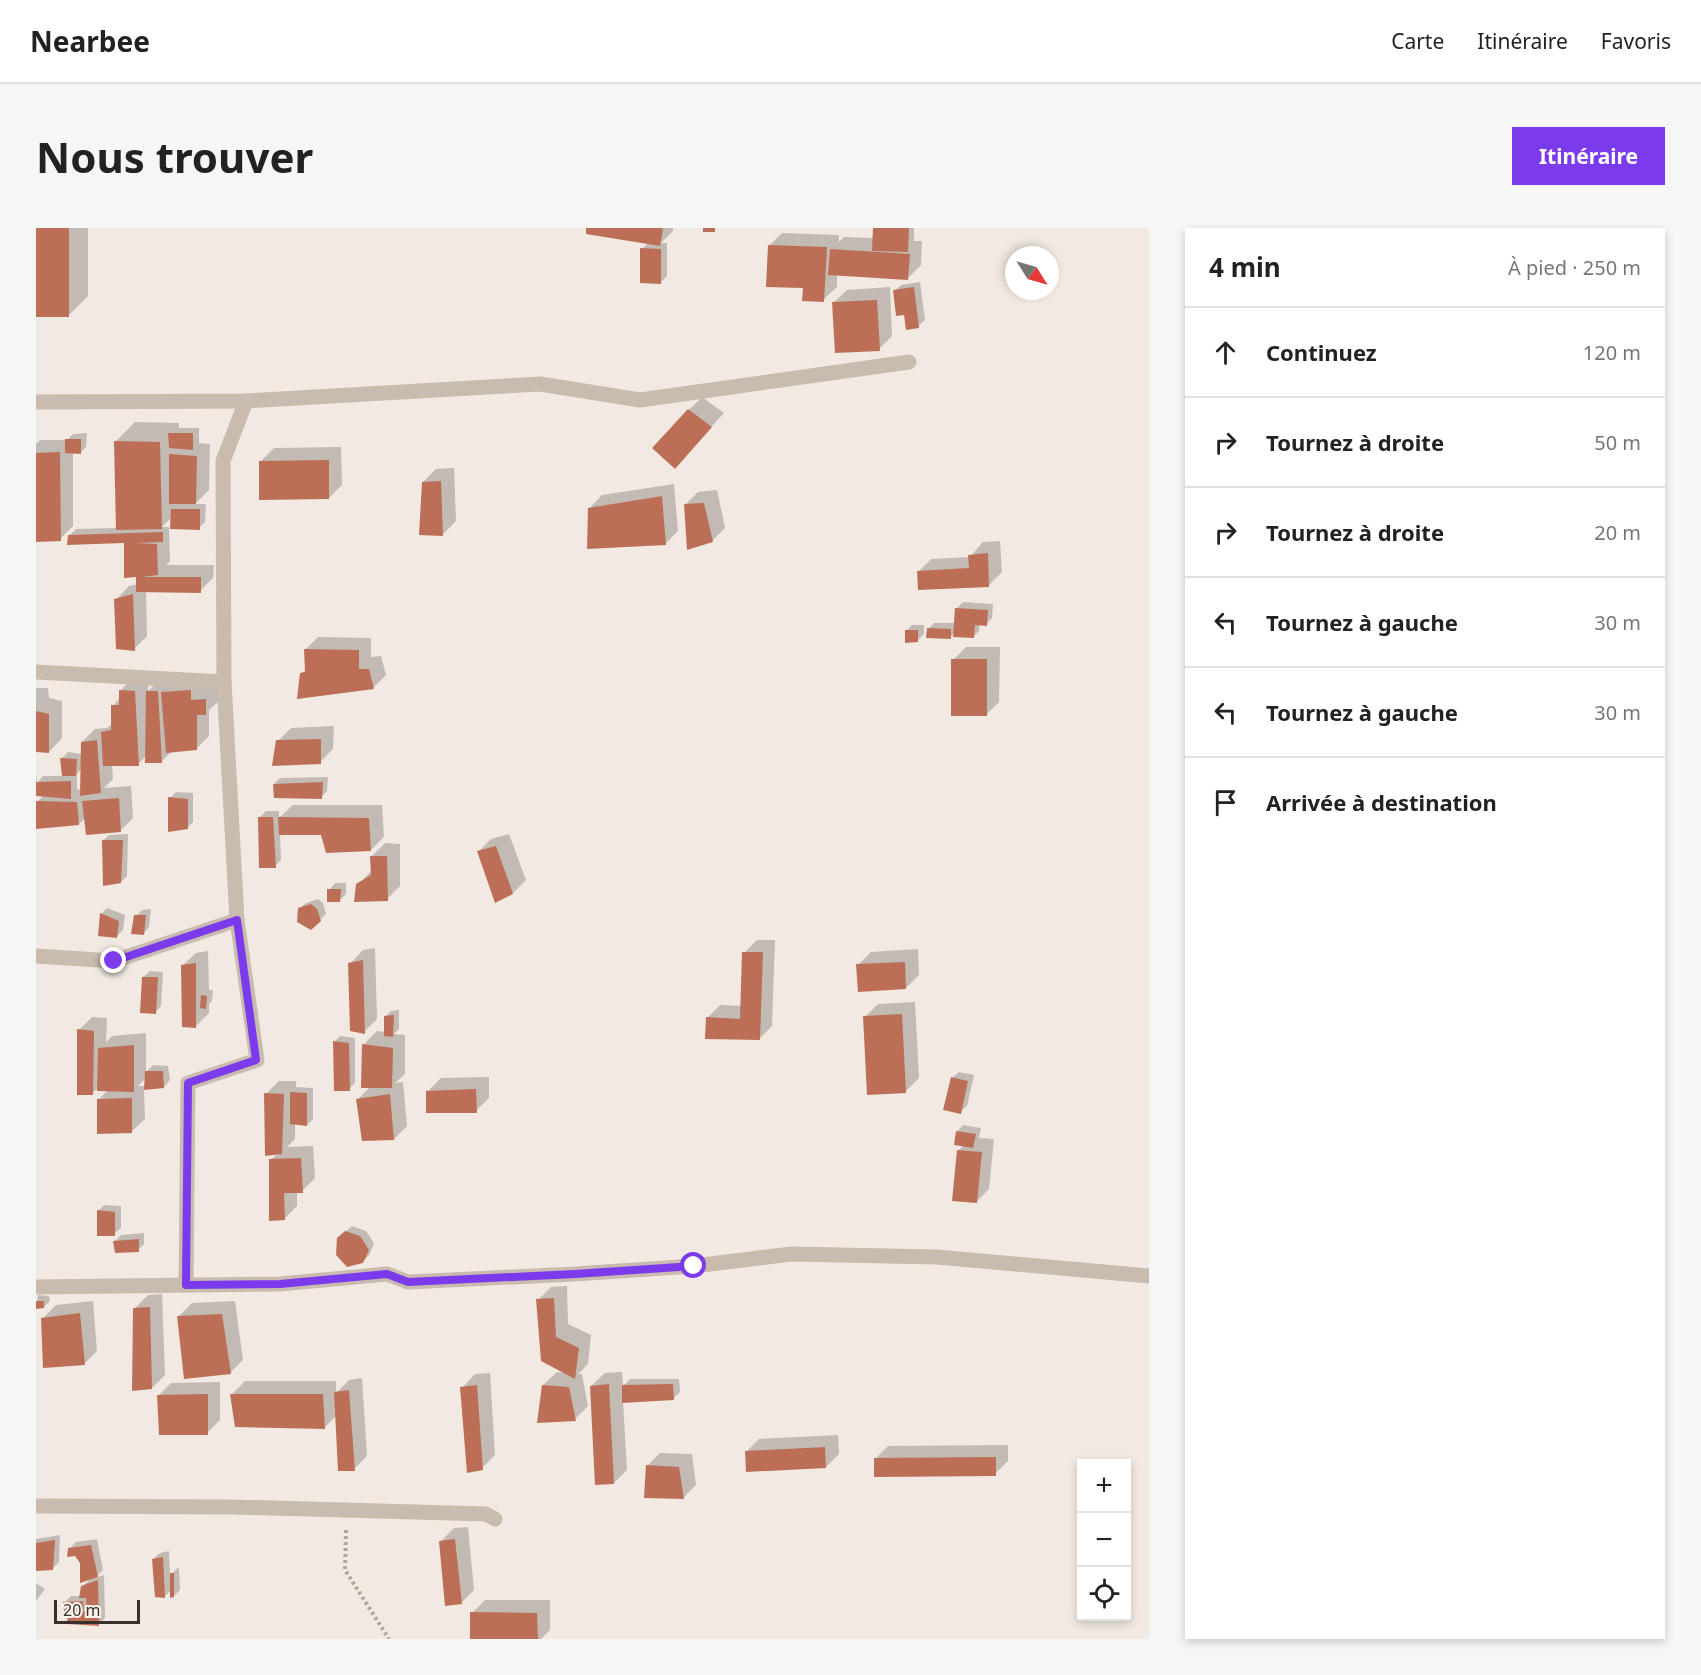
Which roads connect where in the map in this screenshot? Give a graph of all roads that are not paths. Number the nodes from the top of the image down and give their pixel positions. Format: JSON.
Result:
{"nodes":[{"id":1,"x":909,"y":362,"type":"dead end"},
{"id":2,"x":246,"y":401,"type":"junction"},
{"id":3,"x":36,"y":402,"type":"edge"},
{"id":4,"x":36,"y":672,"type":"edge"},
{"id":5,"x":224,"y":682,"type":"junction"},
{"id":6,"x":237,"y":920,"type":"junction"},
{"id":7,"x":36,"y":956,"type":"edge"},
{"id":8,"x":1149,"y":1276,"type":"edge"},
{"id":9,"x":186,"y":1285,"type":"junction"},
{"id":10,"x":36,"y":1287,"type":"edge"},
{"id":11,"x":36,"y":1506,"type":"edge"},
{"id":12,"x":495,"y":1519,"type":"dead end"}],
"edges":[{"from":1,"to":2,"type":"street"},
{"from":2,"to":3,"type":"street"},
{"from":2,"to":5,"type":"street"},
{"from":4,"to":5,"type":"street"},
{"from":5,"to":6,"type":"street"},
{"from":6,"to":7,"type":"street"},
{"from":6,"to":9,"type":"street"},
{"from":8,"to":9,"type":"street"},
{"from":9,"to":10,"type":"street"},
{"from":11,"to":12,"type":"street"}]}
